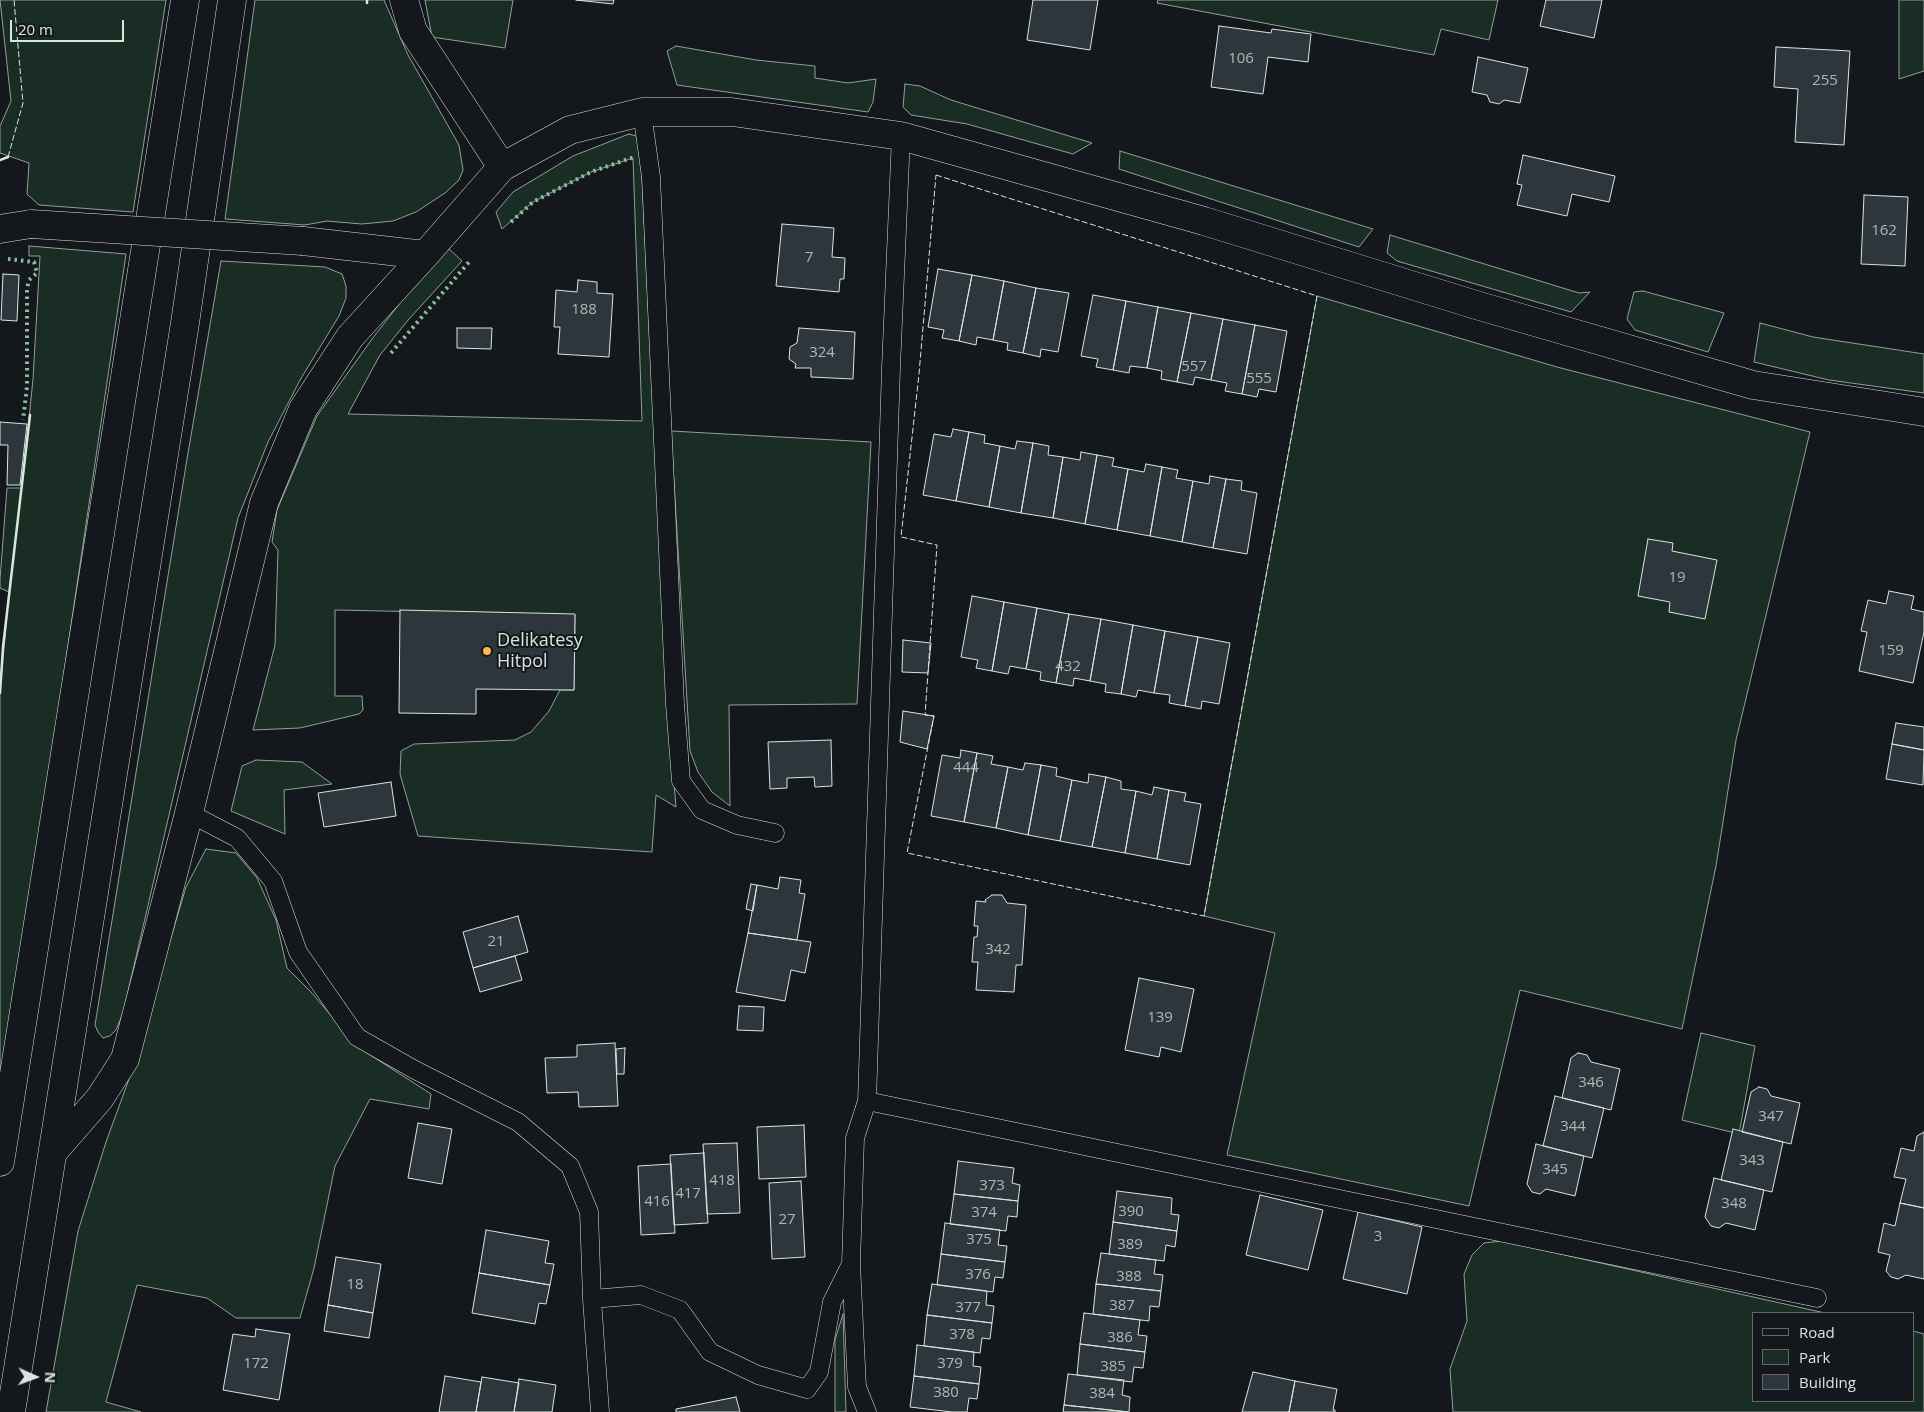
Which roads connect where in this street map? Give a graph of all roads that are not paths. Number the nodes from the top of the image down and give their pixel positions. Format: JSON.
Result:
{"nodes":[{"id":1,"x":185,"y":0,"type":"edge"},
{"id":2,"x":232,"y":0,"type":"edge"},
{"id":3,"x":404,"y":0,"type":"edge"},
{"id":4,"x":642,"y":112,"type":"junction"},
{"id":5,"x":900,"y":136,"type":"junction"},
{"id":6,"x":502,"y":167,"type":"junction"},
{"id":7,"x":0,"y":229,"type":"edge"},
{"id":8,"x":426,"y":255,"type":"junction"},
{"id":9,"x":1924,"y":412,"type":"edge"},
{"id":10,"x":189,"y":813,"type":"junction"},
{"id":11,"x":774,"y":833,"type":"dead end"},
{"id":12,"x":868,"y":1101,"type":"junction"},
{"id":13,"x":54,"y":1151,"type":"junction"},
{"id":14,"x":0,"y":1162,"type":"edge"},
{"id":15,"x":851,"y":1264,"type":"junction"},
{"id":16,"x":1817,"y":1298,"type":"dead end"},
{"id":17,"x":592,"y":1299,"type":"junction"},
{"id":18,"x":11,"y":1412,"type":"edge"},
{"id":19,"x":600,"y":1412,"type":"edge"},
{"id":20,"x":867,"y":1412,"type":"edge"}],
"edges":[{"from":1,"to":14,"type":"street"},
{"from":2,"to":13,"type":"street"},
{"from":3,"to":6,"type":"street"},
{"from":4,"to":5,"type":"street"},
{"from":4,"to":6,"type":"street"},
{"from":4,"to":11,"type":"lane"},
{"from":5,"to":9,"type":"street"},
{"from":5,"to":12,"type":"lane"},
{"from":6,"to":8,"type":"street"},
{"from":7,"to":8,"type":"street","bridge":true},
{"from":8,"to":10,"type":"street"},
{"from":10,"to":13,"type":"street"},
{"from":10,"to":17,"type":"lane"},
{"from":12,"to":15,"type":"lane"},
{"from":12,"to":16,"type":"lane"},
{"from":13,"to":18,"type":"street"},
{"from":15,"to":17,"type":"lane"},
{"from":15,"to":20,"type":"lane"},
{"from":17,"to":19,"type":"lane"}]}
